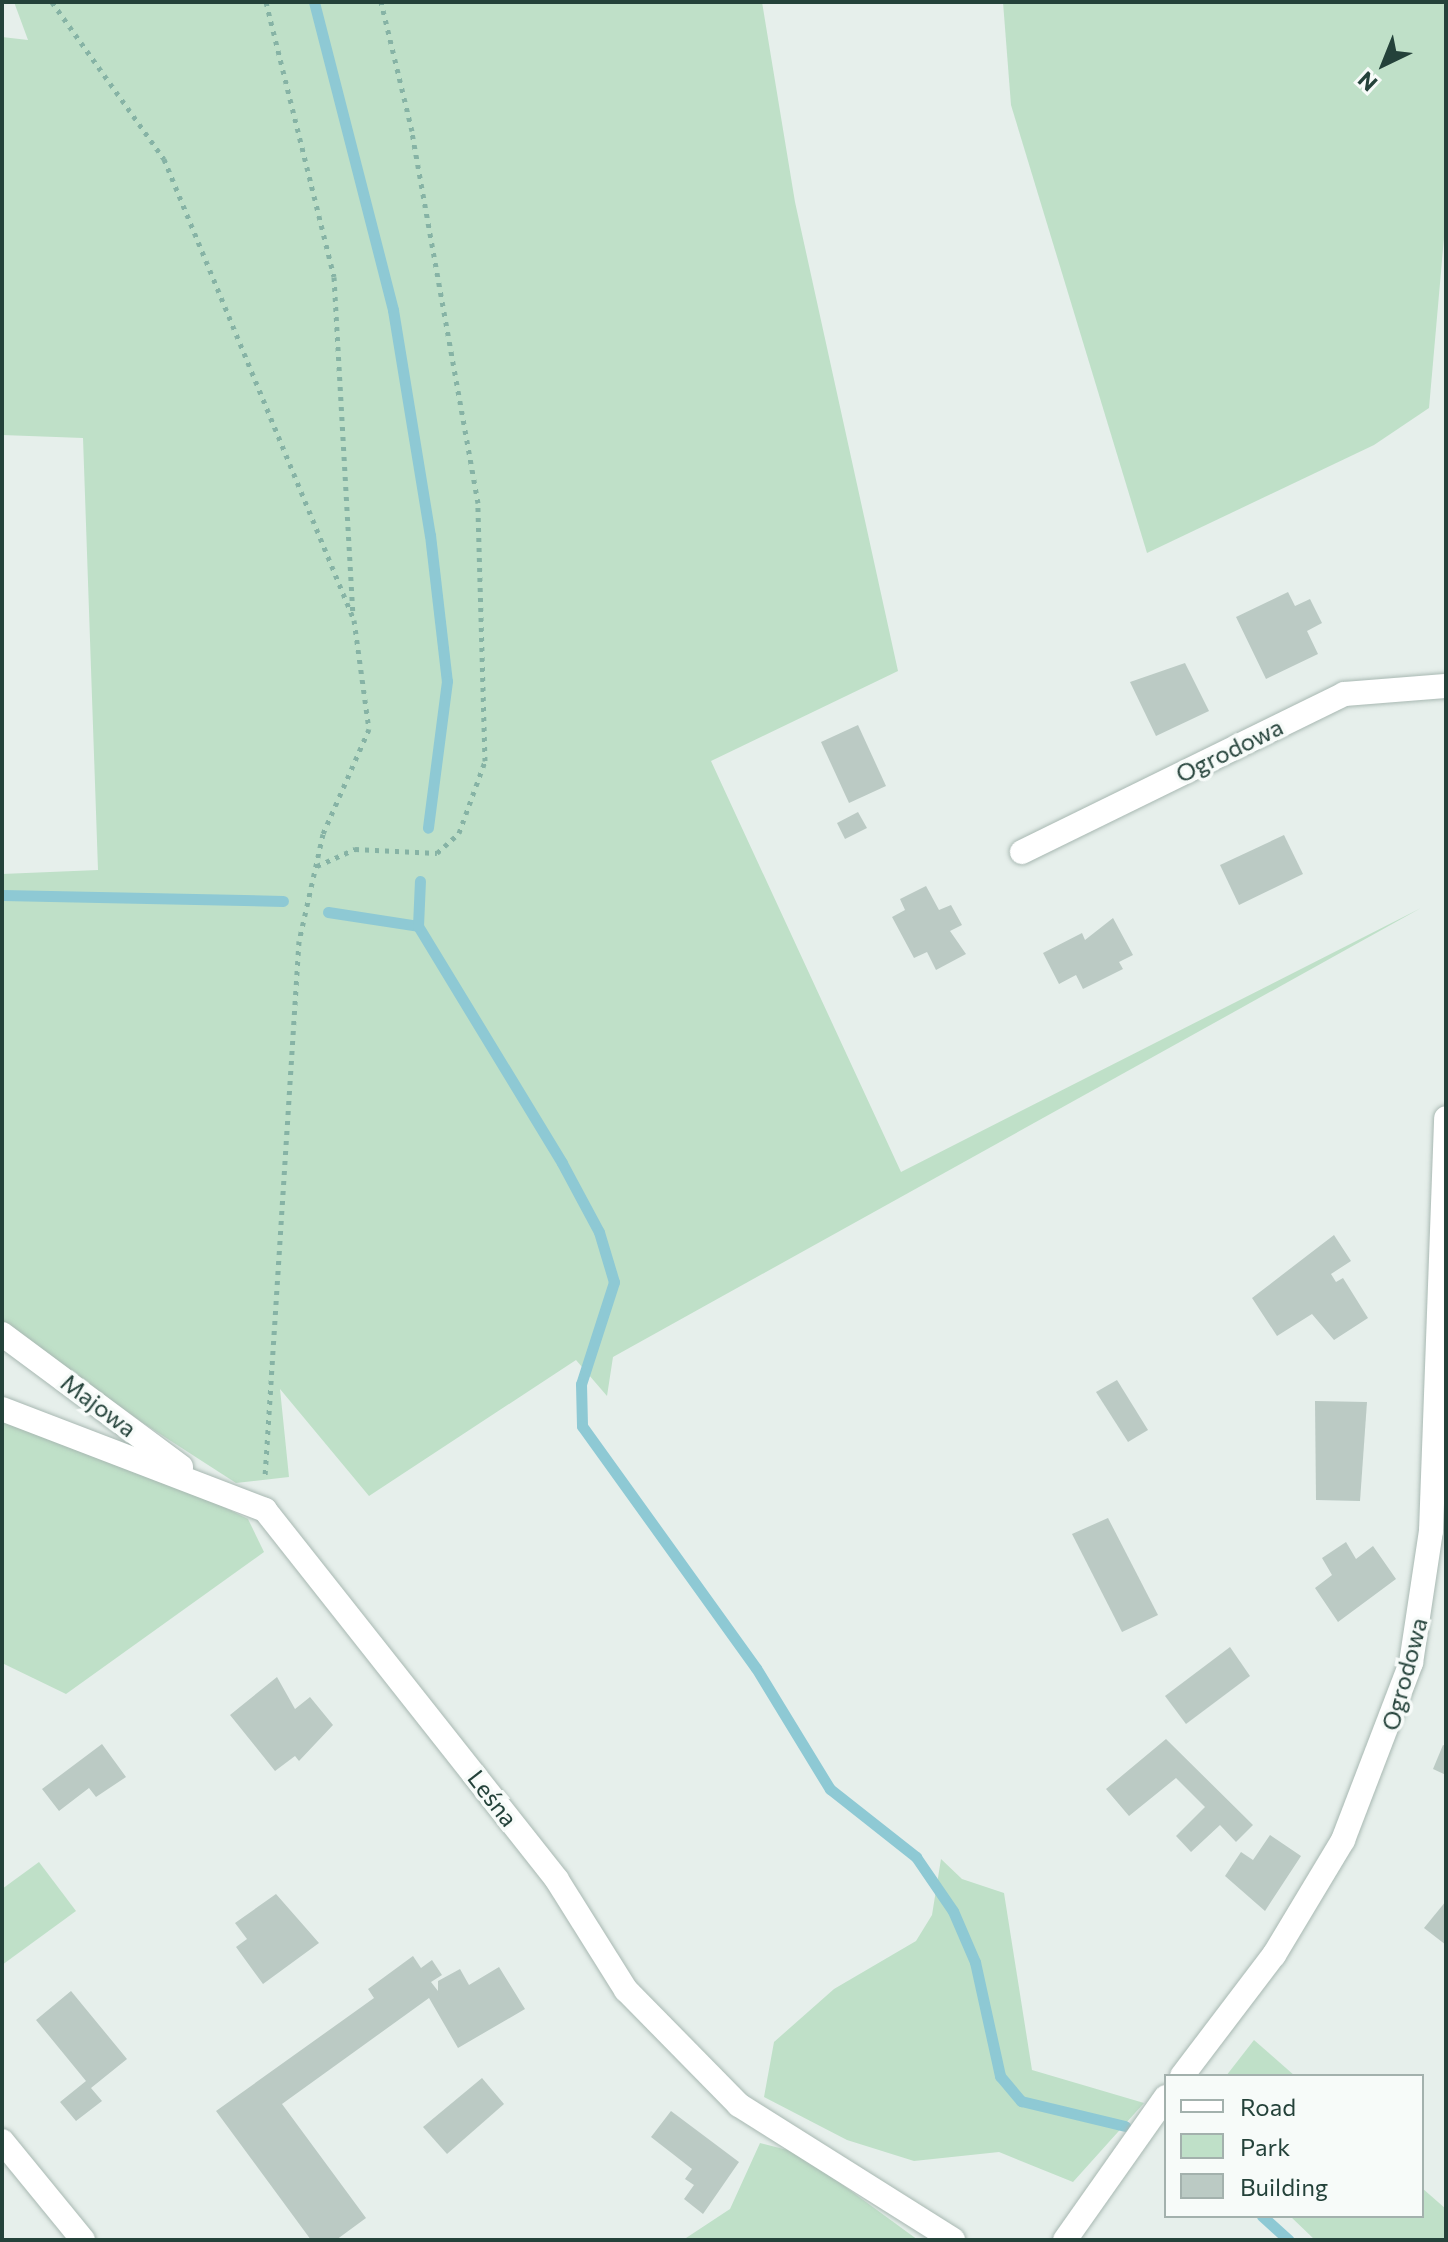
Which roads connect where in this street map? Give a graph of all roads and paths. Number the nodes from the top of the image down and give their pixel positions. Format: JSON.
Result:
{"nodes":[{"id":1,"x":52,"y":2,"type":"edge"},
{"id":2,"x":266,"y":2,"type":"edge"},
{"id":3,"x":381,"y":2,"type":"edge"},
{"id":4,"x":354,"y":620,"type":"junction"},
{"id":5,"x":1446,"y":686,"type":"edge"},
{"id":6,"x":1022,"y":852,"type":"dead end"},
{"id":7,"x":316,"y":867,"type":"junction"},
{"id":8,"x":1446,"y":1118,"type":"edge"},
{"id":9,"x":2,"y":1334,"type":"edge"},
{"id":10,"x":2,"y":1409,"type":"edge"},
{"id":11,"x":195,"y":1479,"type":"junction"},
{"id":12,"x":265,"y":1510,"type":"junction"},
{"id":13,"x":1184,"y":2074,"type":"edge"},
{"id":14,"x":1164,"y":2100,"type":"edge"},
{"id":15,"x":2,"y":2141,"type":"edge"},
{"id":16,"x":83,"y":2240,"type":"edge"},
{"id":17,"x":953,"y":2240,"type":"edge"},
{"id":18,"x":1065,"y":2240,"type":"edge"}],
"edges":[{"from":1,"to":4,"type":"path"},
{"from":2,"to":4,"type":"path"},
{"from":3,"to":7,"type":"path"},
{"from":4,"to":7,"type":"path"},
{"from":5,"to":6,"type":"street","name":"Ogrodowa"},
{"from":7,"to":12,"type":"path"},
{"from":8,"to":13,"type":"street","name":"Ogrodowa"},
{"from":9,"to":11,"type":"street","name":"Majowa"},
{"from":10,"to":11,"type":"street","name":"Leśna"},
{"from":11,"to":12,"type":"street","name":"Leśna"},
{"from":12,"to":17,"type":"street","name":"Leśna"},
{"from":14,"to":18,"type":"street"},
{"from":15,"to":16,"type":"street"}]}
